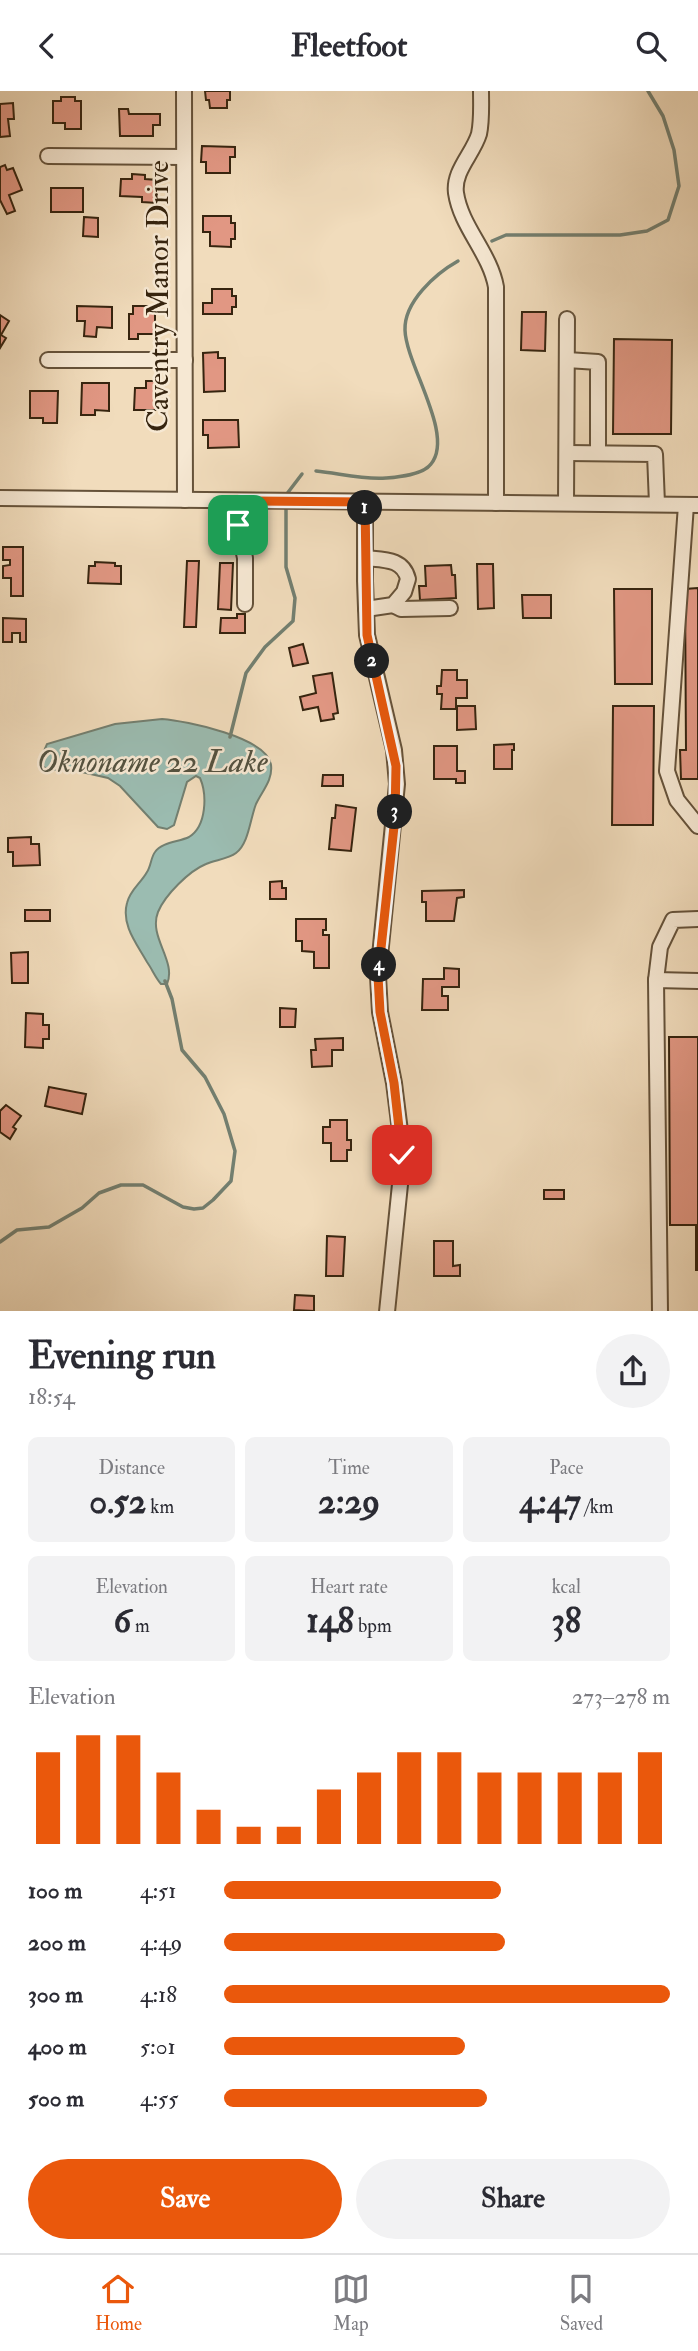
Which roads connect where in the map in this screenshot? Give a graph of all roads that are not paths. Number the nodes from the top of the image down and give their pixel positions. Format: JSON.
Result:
{"nodes":[{"id":1,"x":184,"y":91,"type":"edge"},
{"id":2,"x":481,"y":91,"type":"edge"},
{"id":3,"x":48,"y":156,"type":"dead end"},
{"id":4,"x":184,"y":157,"type":"junction"},
{"id":5,"x":568,"y":319,"type":"dead end"},
{"id":6,"x":48,"y":359,"type":"dead end"},
{"id":7,"x":567,"y":359,"type":"junction"},
{"id":8,"x":185,"y":360,"type":"junction"},
{"id":9,"x":568,"y":453,"type":"junction"},
{"id":10,"x":598,"y":453,"type":"junction"},
{"id":11,"x":0,"y":498,"type":"edge"},
{"id":12,"x":185,"y":500,"type":"junction"},
{"id":13,"x":241,"y":501,"type":"junction"},
{"id":14,"x":365,"y":502,"type":"junction"},
{"id":15,"x":496,"y":503,"type":"junction"},
{"id":16,"x":566,"y":503,"type":"junction"},
{"id":17,"x":657,"y":505,"type":"junction"},
{"id":18,"x":692,"y":505,"type":"edge"},
{"id":19,"x":365,"y":558,"type":"junction"},
{"id":20,"x":245,"y":604,"type":"dead end"},
{"id":21,"x":393,"y":605,"type":"junction"},
{"id":22,"x":450,"y":607,"type":"dead end"},
{"id":23,"x":366,"y":609,"type":"junction"},
{"id":24,"x":698,"y":826,"type":"edge"},
{"id":25,"x":698,"y":919,"type":"edge"},
{"id":26,"x":656,"y":980,"type":"junction"},
{"id":27,"x":698,"y":981,"type":"edge"},
{"id":28,"x":387,"y":1311,"type":"edge"},
{"id":29,"x":660,"y":1311,"type":"edge"}],
"edges":[{"from":1,"to":4,"type":"street","name":"Caventry Manor Drive"},
{"from":2,"to":15,"type":"street"},
{"from":3,"to":4,"type":"street"},
{"from":4,"to":8,"type":"street","name":"Caventry Manor Drive"},
{"from":5,"to":7,"type":"street"},
{"from":6,"to":8,"type":"street"},
{"from":7,"to":9,"type":"street"},
{"from":7,"to":10,"type":"street"},
{"from":8,"to":12,"type":"street","name":"Caventry Manor Drive"},
{"from":9,"to":10,"type":"street"},
{"from":9,"to":16,"type":"street"},
{"from":10,"to":17,"type":"street"},
{"from":11,"to":12,"type":"street"},
{"from":12,"to":13,"type":"street"},
{"from":13,"to":14,"type":"street"},
{"from":13,"to":20,"type":"street"},
{"from":14,"to":15,"type":"street"},
{"from":14,"to":19,"type":"street"},
{"from":15,"to":16,"type":"street"},
{"from":16,"to":17,"type":"street"},
{"from":17,"to":18,"type":"street"},
{"from":18,"to":24,"type":"street"},
{"from":19,"to":21,"type":"street"},
{"from":19,"to":23,"type":"street"},
{"from":21,"to":22,"type":"street"},
{"from":21,"to":23,"type":"street"},
{"from":23,"to":28,"type":"street"},
{"from":25,"to":26,"type":"street"},
{"from":26,"to":27,"type":"street"},
{"from":26,"to":29,"type":"street"}]}
